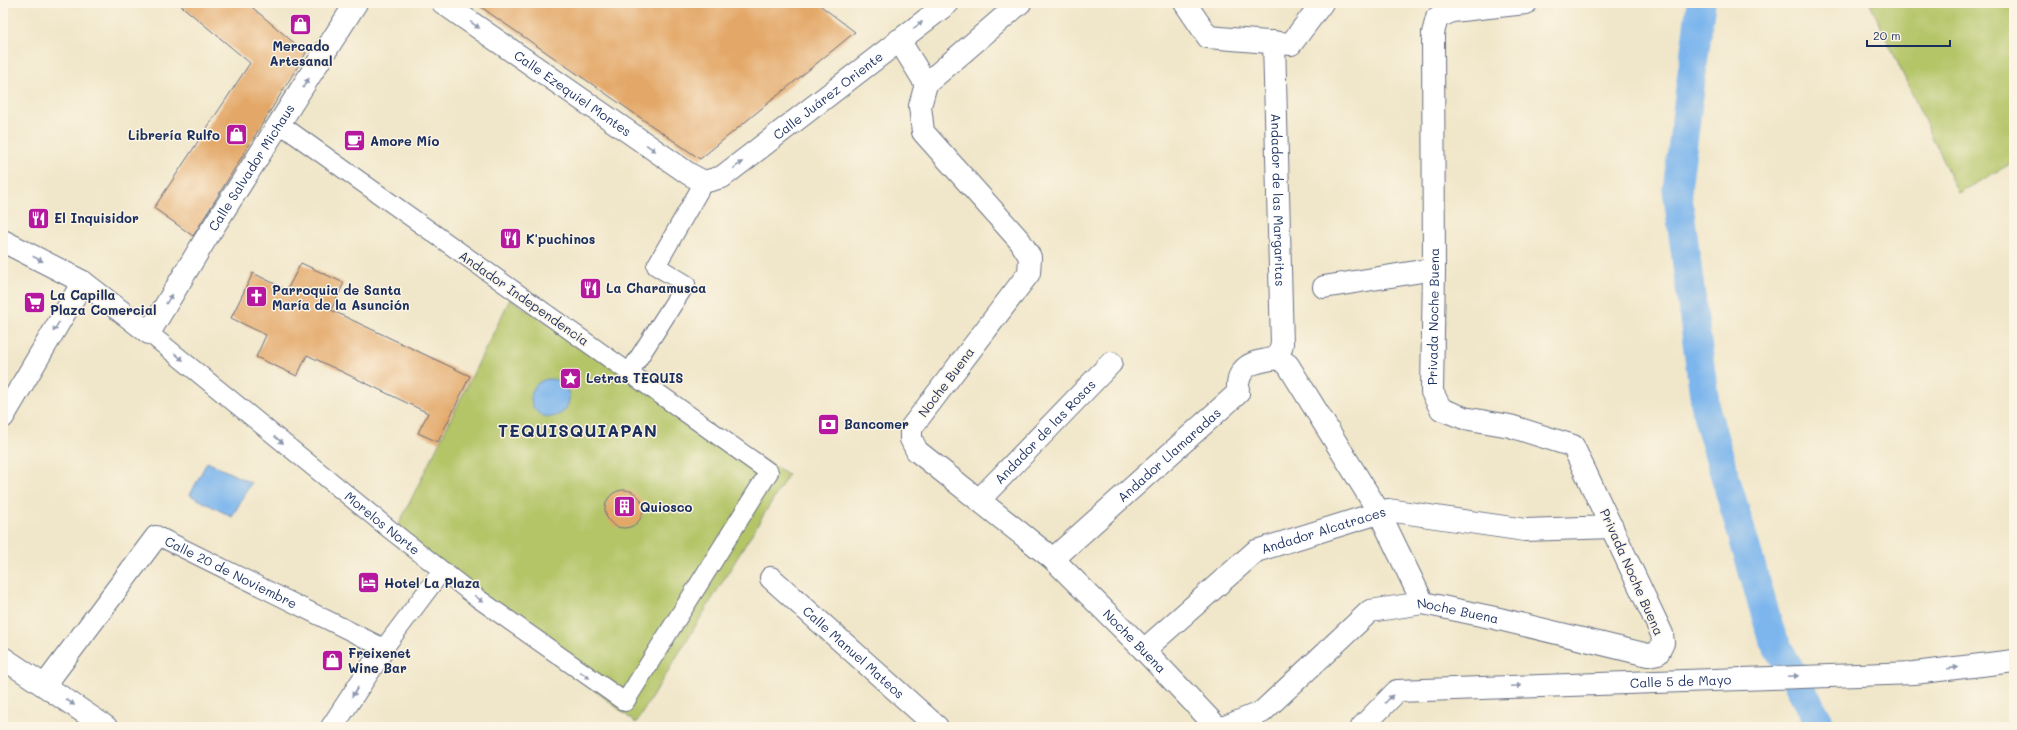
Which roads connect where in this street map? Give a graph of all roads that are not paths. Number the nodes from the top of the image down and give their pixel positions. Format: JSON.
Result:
{"nodes":[{"id":1,"x":356,"y":3,"type":"edge"},
{"id":2,"x":443,"y":3,"type":"edge"},
{"id":3,"x":948,"y":3,"type":"edge"},
{"id":4,"x":1020,"y":3,"type":"edge"},
{"id":5,"x":1185,"y":3,"type":"edge"},
{"id":6,"x":1322,"y":3,"type":"edge"},
{"id":7,"x":1526,"y":3,"type":"edge"},
{"id":8,"x":899,"y":40,"type":"junction"},
{"id":9,"x":1283,"y":43,"type":"junction"},
{"id":10,"x":926,"y":84,"type":"junction"},
{"id":11,"x":280,"y":124,"type":"junction"},
{"id":12,"x":704,"y":182,"type":"junction"},
{"id":13,"x":3,"y":241,"type":"edge"},
{"id":14,"x":1434,"y":269,"type":"junction"},
{"id":15,"x":83,"y":282,"type":"junction"},
{"id":16,"x":1324,"y":287,"type":"dead end"},
{"id":17,"x":148,"y":333,"type":"junction"},
{"id":18,"x":1278,"y":358,"type":"junction"},
{"id":19,"x":1111,"y":363,"type":"dead end"},
{"id":20,"x":629,"y":372,"type":"junction"},
{"id":21,"x":3,"y":417,"type":"edge"},
{"id":22,"x":979,"y":500,"type":"junction"},
{"id":23,"x":1379,"y":512,"type":"junction"},
{"id":24,"x":1612,"y":527,"type":"junction"},
{"id":25,"x":156,"y":537,"type":"joint"},
{"id":26,"x":1053,"y":559,"type":"junction"},
{"id":27,"x":442,"y":570,"type":"junction"},
{"id":28,"x":771,"y":578,"type":"dead end"},
{"id":29,"x":1423,"y":603,"type":"junction"},
{"id":30,"x":384,"y":648,"type":"junction"},
{"id":31,"x":1144,"y":650,"type":"junction"},
{"id":32,"x":1658,"y":653,"type":"joint"},
{"id":33,"x":3,"y":658,"type":"edge"},
{"id":34,"x":2014,"y":661,"type":"edge"},
{"id":35,"x":45,"y":685,"type":"junction"},
{"id":36,"x":625,"y":702,"type":"joint"},
{"id":37,"x":106,"y":727,"type":"edge"},
{"id":38,"x":332,"y":727,"type":"edge"},
{"id":39,"x":937,"y":727,"type":"edge"},
{"id":40,"x":1217,"y":727,"type":"edge"},
{"id":41,"x":1225,"y":727,"type":"edge"},
{"id":42,"x":1362,"y":727,"type":"edge"}],
"edges":[{"from":11,"to":1,"type":"street","name":"Calle Salvador Michaus","one_way":true},
{"from":2,"to":12,"type":"street","name":"Calle Ezequiel Montes","one_way":true},
{"from":8,"to":3,"type":"street","name":"Calle Juárez Oriente","one_way":true},
{"from":4,"to":10,"type":"street"},
{"from":5,"to":9,"type":"street"},
{"from":6,"to":9,"type":"street"},
{"from":7,"to":14,"type":"street","name":"Privada Noche Buena"},
{"from":8,"to":10,"type":"street"},
{"from":12,"to":8,"type":"street","name":"Calle Juárez Oriente","one_way":true},
{"from":9,"to":18,"type":"street","name":"Andador de las Margaritas"},
{"from":10,"to":22,"type":"street","name":"Noche Buena"},
{"from":17,"to":11,"type":"street","name":"Calle Salvador Michaus","one_way":true},
{"from":11,"to":20,"type":"street","name":"Andador Independencia"},
{"from":12,"to":20,"type":"street"},
{"from":13,"to":15,"type":"street","one_way":true},
{"from":14,"to":16,"type":"street"},
{"from":14,"to":24,"type":"street","name":"Privada Noche Buena"},
{"from":15,"to":17,"type":"street"},
{"from":15,"to":21,"type":"street","one_way":true},
{"from":17,"to":27,"type":"street","name":"Morelos Norte","one_way":true},
{"from":18,"to":23,"type":"street"},
{"from":18,"to":26,"type":"street","name":"Andador Llamaradas"},
{"from":19,"to":22,"type":"street","name":"Andador de las Rosas"},
{"from":20,"to":36,"type":"street","name":"Andador Independencia"},
{"from":22,"to":26,"type":"street","name":"Noche Buena"},
{"from":23,"to":24,"type":"street","name":"Andador Alcatraces"},
{"from":23,"to":29,"type":"street"},
{"from":23,"to":31,"type":"street","name":"Andador Alcatraces"},
{"from":24,"to":32,"type":"street","name":"Privada Noche Buena"},
{"from":25,"to":30,"type":"street","name":"Calle 20 de Noviembre"},
{"from":25,"to":35,"type":"street","name":"Calle 20 de Noviembre"},
{"from":26,"to":31,"type":"street","name":"Noche Buena"},
{"from":27,"to":30,"type":"street"},
{"from":27,"to":36,"type":"street","name":"Morelos Norte","one_way":true},
{"from":28,"to":39,"type":"street","name":"Calle Manuel Mateos"},
{"from":29,"to":32,"type":"street","name":"Noche Buena"},
{"from":29,"to":41,"type":"street","name":"Noche Buena"},
{"from":30,"to":38,"type":"street","one_way":true},
{"from":31,"to":40,"type":"street","name":"Noche Buena"},
{"from":33,"to":35,"type":"street"},
{"from":42,"to":34,"type":"street","name":"Calle 5 de Mayo","one_way":true},
{"from":35,"to":37,"type":"street","one_way":true}]}
